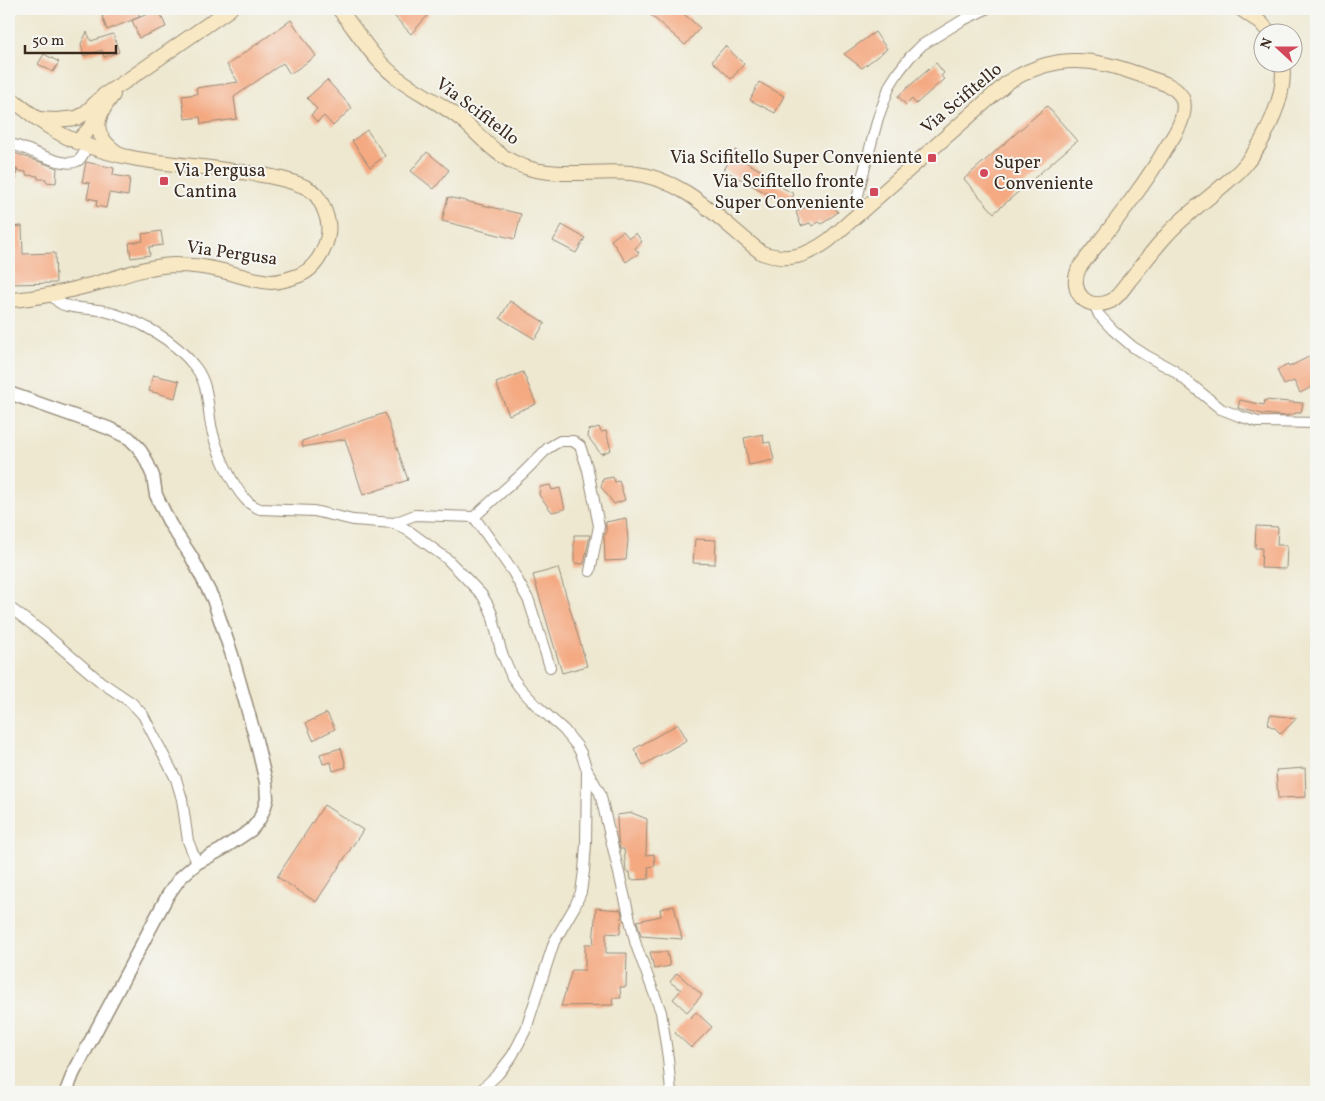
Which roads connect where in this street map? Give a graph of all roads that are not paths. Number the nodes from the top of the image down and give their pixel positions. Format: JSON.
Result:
{"nodes":[{"id":1,"x":230,"y":9,"type":"edge"},
{"id":2,"x":340,"y":9,"type":"edge"},
{"id":3,"x":986,"y":9,"type":"edge"},
{"id":4,"x":1240,"y":9,"type":"edge"},
{"id":5,"x":1260,"y":22,"type":"edge"},
{"id":6,"x":1283,"y":72,"type":"edge"},
{"id":7,"x":121,"y":85,"type":"junction"},
{"id":8,"x":9,"y":97,"type":"edge"},
{"id":9,"x":84,"y":114,"type":"junction"},
{"id":10,"x":100,"y":115,"type":"junction"},
{"id":11,"x":37,"y":118,"type":"junction"},
{"id":12,"x":9,"y":144,"type":"edge"},
{"id":13,"x":82,"y":144,"type":"junction"},
{"id":14,"x":124,"y":157,"type":"junction"},
{"id":15,"x":858,"y":214,"type":"junction"},
{"id":16,"x":52,"y":295,"type":"junction"},
{"id":17,"x":9,"y":300,"type":"edge"},
{"id":18,"x":1094,"y":304,"type":"junction"},
{"id":19,"x":9,"y":394,"type":"edge"},
{"id":20,"x":1316,"y":423,"type":"edge"},
{"id":21,"x":474,"y":517,"type":"junction"},
{"id":22,"x":394,"y":523,"type":"junction"},
{"id":23,"x":590,"y":571,"type":"dead end"},
{"id":24,"x":9,"y":607,"type":"edge"},
{"id":25,"x":550,"y":667,"type":"dead end"},
{"id":26,"x":586,"y":770,"type":"junction"},
{"id":27,"x":197,"y":863,"type":"junction"},
{"id":28,"x":66,"y":1092,"type":"edge"},
{"id":29,"x":479,"y":1092,"type":"edge"},
{"id":30,"x":671,"y":1092,"type":"edge"}],
"edges":[{"from":1,"to":7,"type":"main road"},
{"from":2,"to":15,"type":"main road","name":"Via Scifitello"},
{"from":3,"to":15,"type":"street"},
{"from":4,"to":5,"type":"main road"},
{"from":6,"to":18,"type":"main road"},
{"from":7,"to":9,"type":"main road"},
{"from":7,"to":10,"type":"main road"},
{"from":8,"to":11,"type":"main road","name":"Via Pergusa"},
{"from":9,"to":11,"type":"main road"},
{"from":9,"to":13,"type":"main road"},
{"from":10,"to":13,"type":"main road"},
{"from":10,"to":14,"type":"main road"},
{"from":11,"to":13,"type":"main road","name":"Via Pergusa"},
{"from":12,"to":13,"type":"street"},
{"from":13,"to":14,"type":"main road","name":"Via Pergusa"},
{"from":14,"to":16,"type":"main road","name":"Via Pergusa"},
{"from":15,"to":18,"type":"main road","name":"Via Scifitello"},
{"from":16,"to":17,"type":"main road","name":"Via Pergusa"},
{"from":16,"to":22,"type":"street"},
{"from":18,"to":20,"type":"street"},
{"from":19,"to":27,"type":"street"},
{"from":21,"to":22,"type":"street"},
{"from":21,"to":23,"type":"street"},
{"from":21,"to":25,"type":"street"},
{"from":22,"to":26,"type":"street"},
{"from":24,"to":27,"type":"street"},
{"from":26,"to":29,"type":"street"},
{"from":26,"to":30,"type":"street"},
{"from":27,"to":28,"type":"street"}]}
